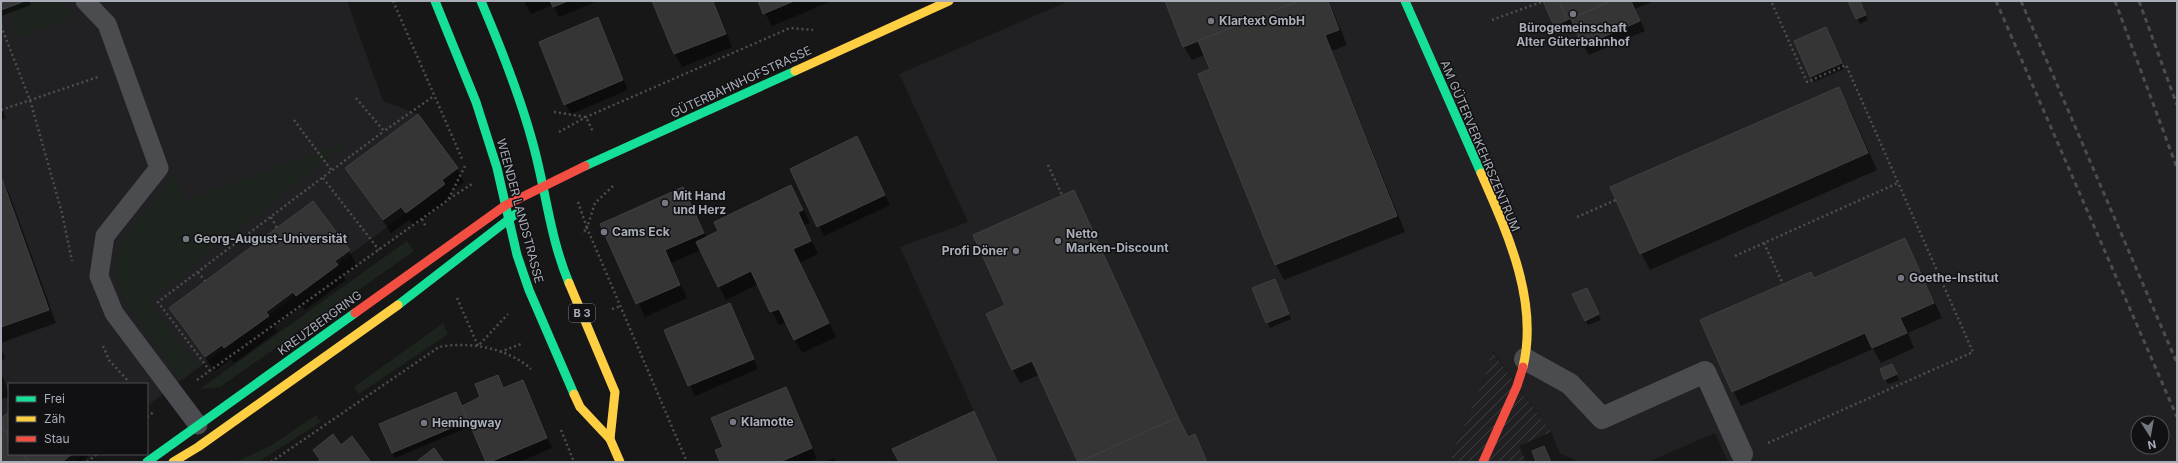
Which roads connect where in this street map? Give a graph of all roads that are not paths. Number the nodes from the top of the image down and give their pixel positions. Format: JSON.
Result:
{"nodes":[{"id":1,"x":85,"y":1,"type":"edge"},
{"id":2,"x":435,"y":1,"type":"edge"},
{"id":3,"x":481,"y":1,"type":"edge"},
{"id":4,"x":950,"y":1,"type":"edge"},
{"id":5,"x":1405,"y":1,"type":"edge"},
{"id":6,"x":543,"y":187,"type":"junction"},
{"id":7,"x":506,"y":205,"type":"junction"},
{"id":8,"x":509,"y":220,"type":"junction"},
{"id":9,"x":1525,"y":358,"type":"junction"},
{"id":10,"x":198,"y":425,"type":"junction"},
{"id":11,"x":610,"y":439,"type":"junction"},
{"id":12,"x":1742,"y":454,"type":"road end"},
{"id":13,"x":147,"y":462,"type":"edge"},
{"id":14,"x":173,"y":462,"type":"edge"},
{"id":15,"x":620,"y":462,"type":"edge"},
{"id":16,"x":1483,"y":462,"type":"edge"}],
"edges":[{"from":1,"to":10,"type":"lane"},
{"from":2,"to":7,"type":"street","name":"WEENDER LANDSTRASSE","number":"B 3"},
{"from":3,"to":6,"type":"street","name":"WEENDER LANDSTRASSE","number":"B 3"},
{"from":4,"to":6,"type":"street","name":"GÜTERBAHNHOFSTRASSE"},
{"from":5,"to":9,"type":"street","name":"AM GÜTERVERKEHRSZENTRUM"},
{"from":6,"to":7,"type":"street","name":"GÜTERBAHNHOFSTRASSE"},
{"from":6,"to":8,"type":"street"},
{"from":6,"to":11,"type":"street","name":"WEENDER LANDSTRASSE","number":"B 3"},
{"from":7,"to":8,"type":"street","name":"WEENDER LANDSTRASSE","number":"B 3"},
{"from":7,"to":10,"type":"street","name":"KREUZBERGRING"},
{"from":8,"to":11,"type":"street","name":"WEENDER LANDSTRASSE","number":"B 3"},
{"from":8,"to":14,"type":"street"},
{"from":9,"to":12,"type":"street"},
{"from":9,"to":16,"type":"street","name":"AM GÜTERVERKEHRSZENTRUM"},
{"from":10,"to":13,"type":"street","name":"KREUZBERGRING"},
{"from":11,"to":15,"type":"street","name":"WEENDER LANDSTRASSE","number":"B 3"}]}
